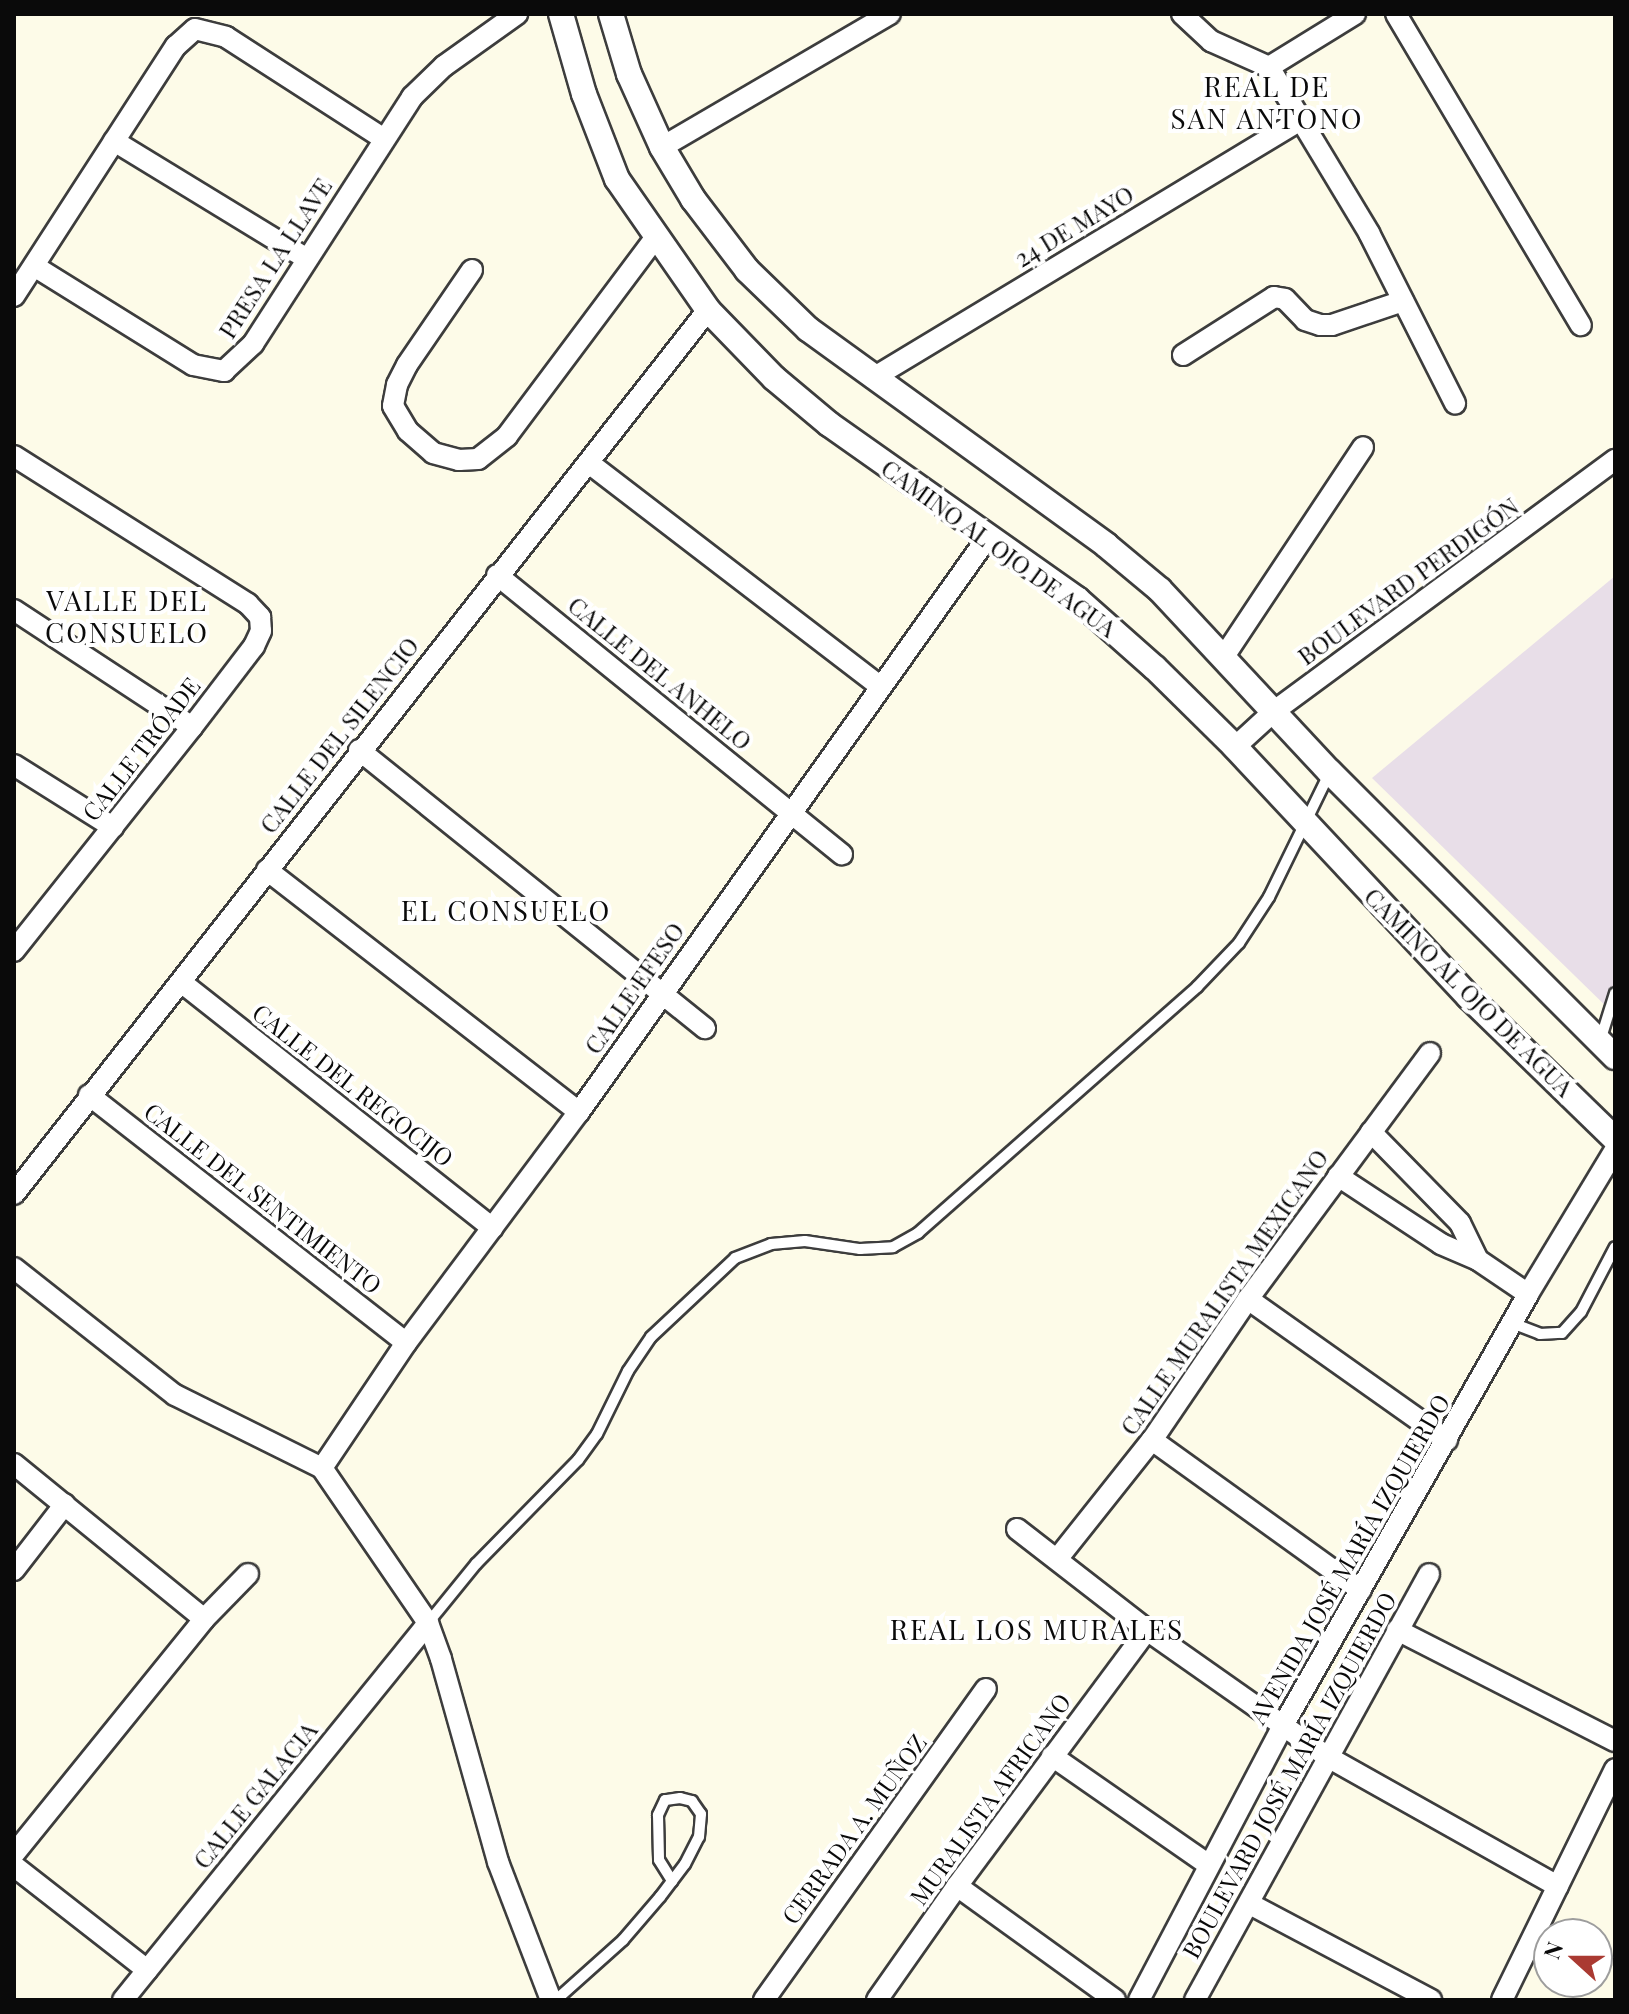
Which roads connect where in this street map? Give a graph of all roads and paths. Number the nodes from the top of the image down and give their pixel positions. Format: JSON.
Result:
{"nodes":[{"id":1,"x":561,"y":14,"type":"edge"},
{"id":2,"x":611,"y":14,"type":"edge"},
{"id":3,"x":890,"y":14,"type":"edge"},
{"id":4,"x":1182,"y":14,"type":"edge"},
{"id":5,"x":1355,"y":14,"type":"edge"},
{"id":6,"x":1396,"y":14,"type":"edge"},
{"id":7,"x":505,"y":17,"type":"edge"},
{"id":8,"x":1269,"y":67,"type":"junction"},
{"id":9,"x":1302,"y":119,"type":"junction"},
{"id":10,"x":383,"y":138,"type":"junction"},
{"id":11,"x":114,"y":141,"type":"junction"},
{"id":12,"x":662,"y":147,"type":"junction"},
{"id":13,"x":655,"y":238,"type":"junction"},
{"id":14,"x":307,"y":259,"type":"junction"},
{"id":15,"x":34,"y":266,"type":"junction"},
{"id":16,"x":472,"y":270,"type":"dead end"},
{"id":17,"x":14,"y":296,"type":"edge"},
{"id":18,"x":1403,"y":301,"type":"junction"},
{"id":19,"x":708,"y":310,"type":"junction"},
{"id":20,"x":1581,"y":325,"type":"dead end"},
{"id":21,"x":1183,"y":355,"type":"dead end"},
{"id":22,"x":873,"y":378,"type":"junction"},
{"id":23,"x":1455,"y":403,"type":"dead end"},
{"id":24,"x":1363,"y":447,"type":"dead end"},
{"id":25,"x":14,"y":456,"type":"edge"},
{"id":26,"x":1615,"y":460,"type":"edge"},
{"id":27,"x":589,"y":463,"type":"junction"},
{"id":28,"x":988,"y":537,"type":"junction"},
{"id":29,"x":497,"y":575,"type":"junction"},
{"id":30,"x":14,"y":610,"type":"edge"},
{"id":31,"x":1223,"y":658,"type":"junction"},
{"id":32,"x":880,"y":686,"type":"junction"},
{"id":33,"x":1273,"y":712,"type":"junction"},
{"id":34,"x":192,"y":727,"type":"junction"},
{"id":35,"x":1235,"y":747,"type":"junction"},
{"id":36,"x":359,"y":750,"type":"junction"},
{"id":37,"x":14,"y":765,"type":"edge"},
{"id":38,"x":1330,"y":772,"type":"junction"},
{"id":39,"x":792,"y":811,"type":"junction"},
{"id":40,"x":1303,"y":821,"type":"junction"},
{"id":41,"x":113,"y":827,"type":"junction"},
{"id":42,"x":842,"y":854,"type":"dead end"},
{"id":43,"x":267,"y":870,"type":"junction"},
{"id":44,"x":21,"y":930,"type":"edge"},
{"id":45,"x":14,"y":951,"type":"edge"},
{"id":46,"x":181,"y":982,"type":"junction"},
{"id":47,"x":661,"y":993,"type":"junction"},
{"id":48,"x":1615,"y":993,"type":"edge"},
{"id":49,"x":705,"y":1028,"type":"dead end"},
{"id":50,"x":1607,"y":1049,"type":"edge"},
{"id":51,"x":1430,"y":1053,"type":"dead end"},
{"id":52,"x":89,"y":1095,"type":"junction"},
{"id":53,"x":579,"y":1112,"type":"junction"},
{"id":54,"x":1371,"y":1132,"type":"junction"},
{"id":55,"x":1615,"y":1139,"type":"edge"},
{"id":56,"x":1615,"y":1150,"type":"edge"},
{"id":57,"x":1338,"y":1176,"type":"junction"},
{"id":58,"x":14,"y":1194,"type":"edge"},
{"id":59,"x":493,"y":1228,"type":"junction"},
{"id":60,"x":1615,"y":1247,"type":"edge"},
{"id":61,"x":1478,"y":1260,"type":"junction"},
{"id":62,"x":14,"y":1268,"type":"edge"},
{"id":63,"x":1528,"y":1294,"type":"junction"},
{"id":64,"x":1248,"y":1299,"type":"junction"},
{"id":65,"x":1512,"y":1323,"type":"junction"},
{"id":66,"x":406,"y":1343,"type":"junction"},
{"id":67,"x":1152,"y":1440,"type":"junction"},
{"id":68,"x":1447,"y":1440,"type":"junction"},
{"id":69,"x":14,"y":1464,"type":"edge"},
{"id":70,"x":322,"y":1468,"type":"junction"},
{"id":71,"x":65,"y":1504,"type":"junction"},
{"id":72,"x":1017,"y":1529,"type":"dead end"},
{"id":73,"x":1058,"y":1558,"type":"junction"},
{"id":74,"x":14,"y":1570,"type":"edge"},
{"id":75,"x":248,"y":1574,"type":"dead end"},
{"id":76,"x":1429,"y":1574,"type":"dead end"},
{"id":77,"x":1361,"y":1590,"type":"junction"},
{"id":78,"x":204,"y":1619,"type":"junction"},
{"id":79,"x":428,"y":1623,"type":"junction"},
{"id":80,"x":1147,"y":1630,"type":"junction"},
{"id":81,"x":1397,"y":1630,"type":"junction"},
{"id":82,"x":986,"y":1689,"type":"dead end"},
{"id":83,"x":1284,"y":1724,"type":"junction"},
{"id":84,"x":1615,"y":1741,"type":"edge"},
{"id":85,"x":1052,"y":1756,"type":"junction"},
{"id":86,"x":1326,"y":1756,"type":"junction"},
{"id":87,"x":1615,"y":1769,"type":"edge"},
{"id":88,"x":14,"y":1854,"type":"edge"},
{"id":89,"x":1209,"y":1865,"type":"junction"},
{"id":90,"x":14,"y":1866,"type":"edge"},
{"id":91,"x":672,"y":1881,"type":"junction"},
{"id":92,"x":957,"y":1886,"type":"junction"},
{"id":93,"x":1558,"y":1886,"type":"junction"},
{"id":94,"x":1250,"y":1904,"type":"junction"},
{"id":95,"x":147,"y":1970,"type":"junction"},
{"id":96,"x":123,"y":2000,"type":"edge"},
{"id":97,"x":553,"y":2000,"type":"edge"},
{"id":98,"x":764,"y":2000,"type":"edge"},
{"id":99,"x":877,"y":2000,"type":"edge"},
{"id":100,"x":1115,"y":2000,"type":"edge"},
{"id":101,"x":1139,"y":2000,"type":"edge"},
{"id":102,"x":1195,"y":2000,"type":"edge"},
{"id":103,"x":1431,"y":2000,"type":"edge"},
{"id":104,"x":1502,"y":2000,"type":"edge"}],
"edges":[{"from":1,"to":13,"type":"street","name":"CAMINO AL OJO DE AGUA"},
{"from":2,"to":12,"type":"street"},
{"from":3,"to":12,"type":"street"},
{"from":4,"to":8,"type":"street"},
{"from":5,"to":8,"type":"street"},
{"from":6,"to":20,"type":"street"},
{"from":7,"to":10,"type":"street","name":"PRESA LA LLAVE"},
{"from":8,"to":9,"type":"street"},
{"from":9,"to":18,"type":"street"},
{"from":9,"to":22,"type":"street","name":"24 DE MAYO"},
{"from":10,"to":11,"type":"street"},
{"from":10,"to":14,"type":"street","name":"PRESA LA LLAVE"},
{"from":11,"to":14,"type":"street"},
{"from":11,"to":15,"type":"street"},
{"from":12,"to":22,"type":"street"},
{"from":13,"to":16,"type":"street"},
{"from":13,"to":19,"type":"street","name":"CAMINO AL OJO DE AGUA"},
{"from":14,"to":15,"type":"street","name":"PRESA LA LLAVE"},
{"from":15,"to":17,"type":"street"},
{"from":18,"to":21,"type":"street"},
{"from":18,"to":23,"type":"street"},
{"from":19,"to":27,"type":"street","name":"CALLE DEL SILENCIO"},
{"from":19,"to":28,"type":"street","name":"CAMINO AL OJO DE AGUA"},
{"from":22,"to":31,"type":"street"},
{"from":24,"to":31,"type":"street"},
{"from":25,"to":34,"type":"street","name":"CALLE TRÓADE"},
{"from":26,"to":33,"type":"street","name":"BOULEVARD PERDIGÓN"},
{"from":27,"to":29,"type":"street","name":"CALLE DEL SILENCIO"},
{"from":27,"to":32,"type":"street"},
{"from":28,"to":32,"type":"street","name":"CALLE EFESO"},
{"from":28,"to":35,"type":"street","name":"CAMINO AL OJO DE AGUA"},
{"from":29,"to":36,"type":"street","name":"CALLE DEL SILENCIO"},
{"from":29,"to":39,"type":"street","name":"CALLE DEL ANHELO"},
{"from":30,"to":34,"type":"street"},
{"from":31,"to":33,"type":"street"},
{"from":32,"to":39,"type":"street","name":"CALLE EFESO"},
{"from":33,"to":35,"type":"street","name":"BOULEVARD PERDIGÓN"},
{"from":33,"to":38,"type":"street"},
{"from":34,"to":41,"type":"street","name":"CALLE TRÓADE"},
{"from":35,"to":40,"type":"street","name":"CAMINO AL OJO DE AGUA"},
{"from":36,"to":43,"type":"street","name":"CALLE DEL SILENCIO"},
{"from":36,"to":47,"type":"street"},
{"from":37,"to":41,"type":"street"},
{"from":38,"to":40,"type":"lane"},
{"from":38,"to":50,"type":"street"},
{"from":39,"to":42,"type":"street","name":"CALLE DEL ANHELO"},
{"from":39,"to":47,"type":"street","name":"CALLE EFESO"},
{"from":40,"to":55,"type":"street","name":"CAMINO AL OJO DE AGUA"},
{"from":40,"to":79,"type":"lane"},
{"from":41,"to":44,"type":"street","name":"CALLE TRÓADE"},
{"from":43,"to":46,"type":"street","name":"CALLE DEL SILENCIO"},
{"from":43,"to":53,"type":"street"},
{"from":44,"to":45,"type":"street","name":"CALLE TRÓADE"},
{"from":46,"to":52,"type":"street","name":"CALLE DEL SILENCIO"},
{"from":46,"to":59,"type":"street","name":"CALLE DEL REGOCIJO"},
{"from":47,"to":49,"type":"street"},
{"from":47,"to":53,"type":"street","name":"CALLE EFESO"},
{"from":48,"to":50,"type":"lane"},
{"from":51,"to":54,"type":"street","name":"CALLE MURALISTA MEXICANO"},
{"from":52,"to":58,"type":"street","name":"CALLE DEL SILENCIO"},
{"from":52,"to":66,"type":"street","name":"CALLE DEL SENTIMIENTO"},
{"from":53,"to":59,"type":"street","name":"CALLE EFESO"},
{"from":54,"to":57,"type":"street","name":"CALLE MURALISTA MEXICANO"},
{"from":54,"to":61,"type":"street"},
{"from":56,"to":63,"type":"street","name":"AVENIDA JOSÉ MARÍA IZQUIERDO"},
{"from":57,"to":61,"type":"street"},
{"from":57,"to":64,"type":"street","name":"CALLE MURALISTA MEXICANO"},
{"from":59,"to":66,"type":"street","name":"CALLE EFESO"},
{"from":60,"to":65,"type":"lane"},
{"from":61,"to":63,"type":"street"},
{"from":62,"to":70,"type":"street"},
{"from":63,"to":65,"type":"street","name":"AVENIDA JOSÉ MARÍA IZQUIERDO"},
{"from":64,"to":67,"type":"street","name":"CALLE MURALISTA MEXICANO"},
{"from":64,"to":68,"type":"street"},
{"from":65,"to":68,"type":"street","name":"AVENIDA JOSÉ MARÍA IZQUIERDO"},
{"from":66,"to":70,"type":"street","name":"CALLE EFESO"},
{"from":67,"to":73,"type":"street","name":"CALLE MURALISTA MEXICANO"},
{"from":67,"to":77,"type":"street"},
{"from":68,"to":77,"type":"street","name":"AVENIDA JOSÉ MARÍA IZQUIERDO"},
{"from":69,"to":71,"type":"street"},
{"from":70,"to":79,"type":"street"},
{"from":71,"to":74,"type":"street"},
{"from":71,"to":78,"type":"street"},
{"from":72,"to":73,"type":"street"},
{"from":73,"to":80,"type":"street"},
{"from":75,"to":78,"type":"street"},
{"from":76,"to":81,"type":"street","name":"BOULEVARD JOSÉ MARÍA IZQUIERDO"},
{"from":77,"to":83,"type":"street","name":"AVENIDA JOSÉ MARÍA IZQUIERDO"},
{"from":78,"to":88,"type":"street"},
{"from":79,"to":95,"type":"street","name":"CALLE GALACIA"},
{"from":79,"to":97,"type":"street"},
{"from":80,"to":83,"type":"street"},
{"from":80,"to":85,"type":"street","name":"MURALISTA AFRICANO"},
{"from":81,"to":84,"type":"street"},
{"from":81,"to":86,"type":"street","name":"BOULEVARD JOSÉ MARÍA IZQUIERDO"},
{"from":82,"to":98,"type":"street","name":"CERRADA A. MUÑOZ"},
{"from":83,"to":86,"type":"street"},
{"from":83,"to":89,"type":"street","name":"AVENIDA JOSÉ MARÍA IZQUIERDO"},
{"from":85,"to":89,"type":"street"},
{"from":85,"to":92,"type":"street","name":"MURALISTA AFRICANO"},
{"from":86,"to":93,"type":"street"},
{"from":86,"to":94,"type":"street","name":"BOULEVARD JOSÉ MARÍA IZQUIERDO"},
{"from":87,"to":93,"type":"street"},
{"from":89,"to":101,"type":"street","name":"AVENIDA JOSÉ MARÍA IZQUIERDO"},
{"from":90,"to":95,"type":"street"},
{"from":91,"to":91,"type":"lane"},
{"from":91,"to":97,"type":"lane"},
{"from":92,"to":99,"type":"street","name":"MURALISTA AFRICANO"},
{"from":92,"to":100,"type":"street"},
{"from":93,"to":104,"type":"street"},
{"from":94,"to":102,"type":"street","name":"BOULEVARD JOSÉ MARÍA IZQUIERDO"},
{"from":94,"to":103,"type":"street"},
{"from":95,"to":96,"type":"street","name":"CALLE GALACIA"}]}
